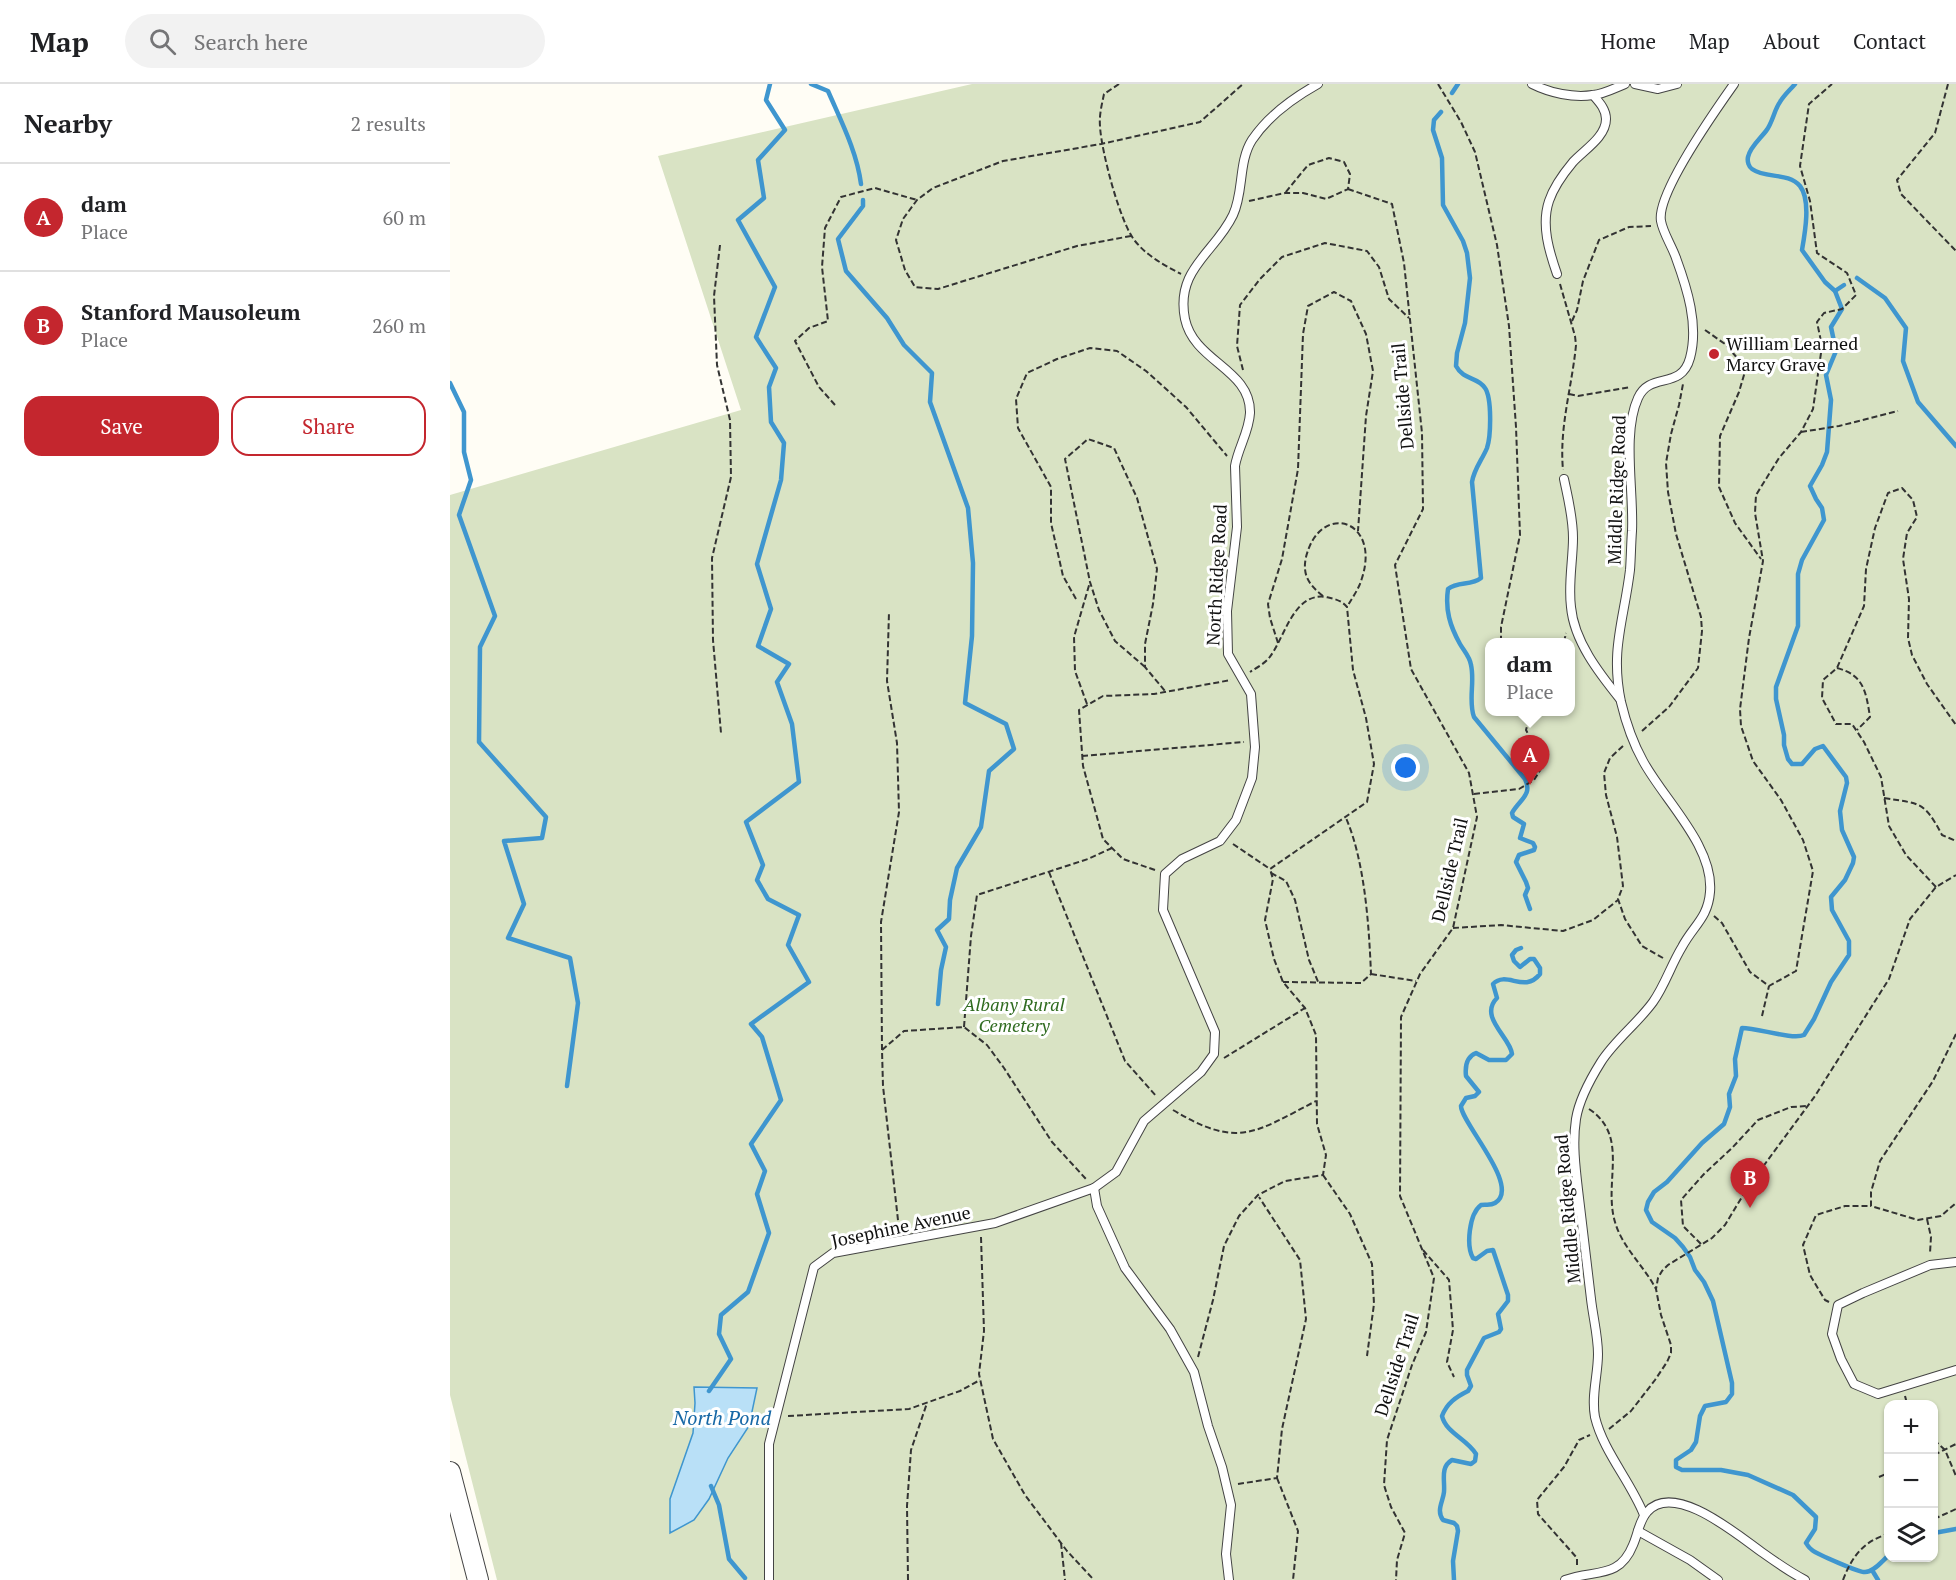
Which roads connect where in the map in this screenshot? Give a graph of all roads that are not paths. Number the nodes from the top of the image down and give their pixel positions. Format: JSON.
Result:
{"nodes":[{"id":1,"x":1318,"y":84,"type":"edge"},
{"id":2,"x":1532,"y":84,"type":"edge"},
{"id":3,"x":1625,"y":84,"type":"edge"},
{"id":4,"x":1635,"y":84,"type":"edge"},
{"id":5,"x":1677,"y":84,"type":"edge"},
{"id":6,"x":1734,"y":84,"type":"edge"},
{"id":7,"x":1593,"y":95,"type":"junction"},
{"id":8,"x":1557,"y":274,"type":"road end"},
{"id":9,"x":1564,"y":479,"type":"road end"},
{"id":10,"x":1621,"y":700,"type":"junction"},
{"id":11,"x":1094,"y":1188,"type":"junction"},
{"id":12,"x":1956,"y":1262,"type":"edge"},
{"id":13,"x":1956,"y":1370,"type":"edge"},
{"id":14,"x":450,"y":1472,"type":"edge"},
{"id":15,"x":1644,"y":1515,"type":"junction"},
{"id":16,"x":1638,"y":1532,"type":"junction"},
{"id":17,"x":478,"y":1580,"type":"edge"},
{"id":18,"x":769,"y":1580,"type":"edge"},
{"id":19,"x":1229,"y":1580,"type":"edge"},
{"id":20,"x":1565,"y":1580,"type":"edge"},
{"id":21,"x":1718,"y":1580,"type":"edge"},
{"id":22,"x":1805,"y":1580,"type":"edge"}],
"edges":[{"from":1,"to":11,"type":"lane","name":"North Ridge Road"},
{"from":2,"to":7,"type":"lane"},
{"from":3,"to":7,"type":"lane"},
{"from":4,"to":5,"type":"lane"},
{"from":6,"to":10,"type":"lane","name":"Middle Ridge Road"},
{"from":7,"to":8,"type":"lane"},
{"from":9,"to":10,"type":"lane","name":"Middle Ridge Road"},
{"from":10,"to":15,"type":"lane","name":"Middle Ridge Road"},
{"from":11,"to":18,"type":"lane","name":"Josephine Avenue"},
{"from":11,"to":19,"type":"lane"},
{"from":12,"to":13,"type":"lane"},
{"from":14,"to":17,"type":"street"},
{"from":15,"to":16,"type":"lane"},
{"from":15,"to":22,"type":"lane"},
{"from":16,"to":20,"type":"lane"},
{"from":16,"to":21,"type":"lane"}]}
